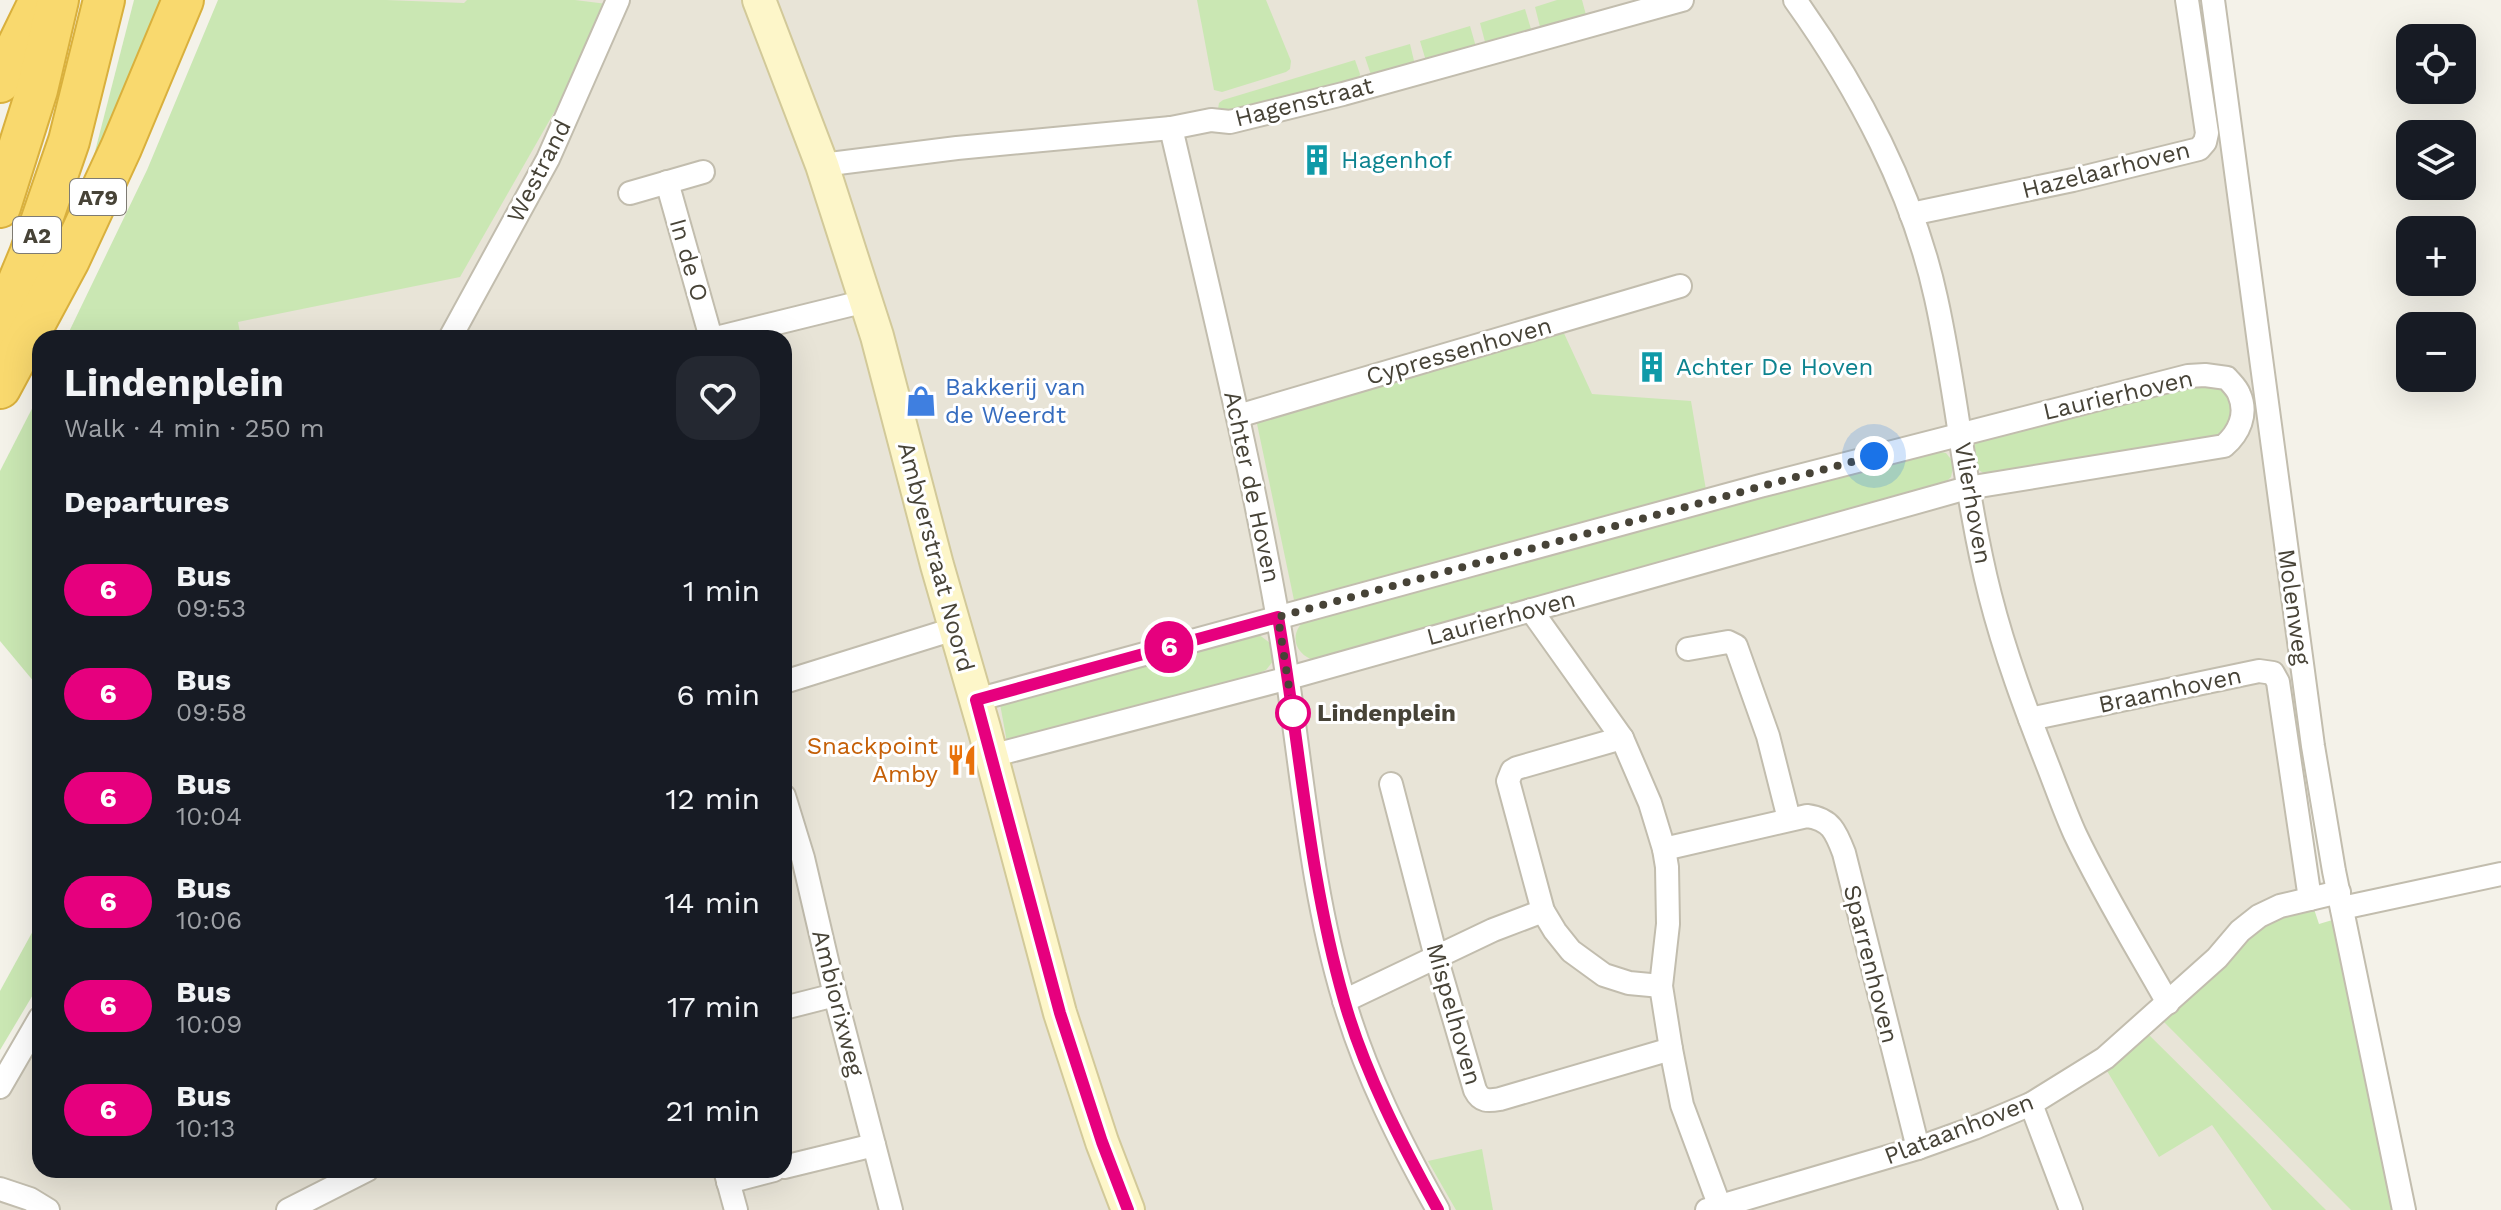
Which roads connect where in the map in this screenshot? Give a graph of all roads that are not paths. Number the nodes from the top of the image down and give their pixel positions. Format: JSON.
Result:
{"nodes":[{"id":1,"x":18,"y":0,"type":"edge"},
{"id":2,"x":40,"y":0,"type":"edge"},
{"id":3,"x":58,"y":0,"type":"edge"},
{"id":4,"x":104,"y":0,"type":"edge"},
{"id":5,"x":183,"y":0,"type":"edge"},
{"id":6,"x":618,"y":0,"type":"edge"},
{"id":7,"x":759,"y":0,"type":"edge"},
{"id":8,"x":1682,"y":0,"type":"edge"},
{"id":9,"x":1795,"y":0,"type":"edge"},
{"id":10,"x":2187,"y":0,"type":"edge"},
{"id":11,"x":2213,"y":0,"type":"edge"},
{"id":12,"x":0,"y":33,"type":"edge"},
{"id":13,"x":18,"y":86,"type":"edge"},
{"id":14,"x":1171,"y":128,"type":"junction"},
{"id":15,"x":822,"y":165,"type":"junction"},
{"id":16,"x":703,"y":172,"type":"dead end"},
{"id":17,"x":667,"y":182,"type":"junction"},
{"id":18,"x":630,"y":193,"type":"dead end"},
{"id":19,"x":0,"y":207,"type":"edge"},
{"id":20,"x":1911,"y":214,"type":"junction"},
{"id":21,"x":1680,"y":286,"type":"dead end"},
{"id":22,"x":866,"y":301,"type":"junction"},
{"id":23,"x":0,"y":326,"type":"edge"},
{"id":24,"x":454,"y":330,"type":"edge"},
{"id":25,"x":711,"y":330,"type":"edge"},
{"id":26,"x":746,"y":330,"type":"edge"},
{"id":27,"x":0,"y":388,"type":"edge"},
{"id":28,"x":1238,"y":416,"type":"junction"},
{"id":29,"x":1961,"y":434,"type":"junction"},
{"id":30,"x":1967,"y":488,"type":"junction"},
{"id":31,"x":1531,"y":610,"type":"junction"},
{"id":32,"x":1278,"y":617,"type":"junction"},
{"id":33,"x":954,"y":629,"type":"junction"},
{"id":34,"x":1688,"y":649,"type":"dead end"},
{"id":35,"x":1289,"y":678,"type":"junction"},
{"id":36,"x":792,"y":680,"type":"edge"},
{"id":37,"x":976,"y":700,"type":"junction"},
{"id":38,"x":2030,"y":719,"type":"junction"},
{"id":39,"x":1622,"y":738,"type":"junction"},
{"id":40,"x":991,"y":756,"type":"junction"},
{"id":41,"x":1391,"y":784,"type":"dead end"},
{"id":42,"x":1789,"y":819,"type":"junction"},
{"id":43,"x":1664,"y":849,"type":"junction"},
{"id":44,"x":793,"y":860,"type":"edge"},
{"id":45,"x":2501,"y":874,"type":"edge"},
{"id":46,"x":2310,"y":899,"type":"junction"},
{"id":47,"x":2340,"y":900,"type":"junction"},
{"id":48,"x":1543,"y":911,"type":"junction"},
{"id":49,"x":1436,"y":957,"type":"junction"},
{"id":50,"x":1661,"y":986,"type":"junction"},
{"id":51,"x":835,"y":995,"type":"junction"},
{"id":52,"x":1344,"y":1001,"type":"junction"},
{"id":53,"x":2168,"y":1003,"type":"junction"},
{"id":54,"x":792,"y":1006,"type":"edge"},
{"id":55,"x":32,"y":1032,"type":"edge"},
{"id":56,"x":1671,"y":1049,"type":"junction"},
{"id":57,"x":0,"y":1087,"type":"edge"},
{"id":58,"x":2031,"y":1104,"type":"junction"},
{"id":59,"x":874,"y":1145,"type":"junction"},
{"id":60,"x":1918,"y":1148,"type":"junction"},
{"id":61,"x":792,"y":1165,"type":"edge"},
{"id":62,"x":351,"y":1178,"type":"edge"},
{"id":63,"x":728,"y":1178,"type":"edge"},
{"id":64,"x":0,"y":1189,"type":"edge"},
{"id":65,"x":1714,"y":1208,"type":"edge"},
{"id":66,"x":48,"y":1210,"type":"edge"},
{"id":67,"x":288,"y":1210,"type":"edge"},
{"id":68,"x":736,"y":1210,"type":"edge"},
{"id":69,"x":891,"y":1210,"type":"edge"},
{"id":70,"x":1128,"y":1210,"type":"edge"},
{"id":71,"x":1438,"y":1210,"type":"edge"},
{"id":72,"x":2071,"y":1210,"type":"edge"},
{"id":73,"x":2404,"y":1210,"type":"edge"}],
"edges":[{"from":1,"to":12,"type":"highway"},
{"from":2,"to":13,"type":"highway"},
{"from":3,"to":13,"type":"highway","number":"A2"},
{"from":4,"to":23,"type":"highway","number":"A2"},
{"from":5,"to":27,"type":"highway","number":"A79"},
{"from":6,"to":24,"type":"street","name":"Westrand"},
{"from":7,"to":15,"type":"street","name":"Ambyerstraat Noord"},
{"from":8,"to":14,"type":"street","name":"Hagenstraat"},
{"from":9,"to":20,"type":"street","name":"Vlierhoven"},
{"from":10,"to":20,"type":"street","name":"Hazelaarhoven"},
{"from":11,"to":47,"type":"street","name":"Molenweg"},
{"from":13,"to":19,"type":"highway","number":"A2"},
{"from":14,"to":15,"type":"street","name":"Hagenstraat"},
{"from":14,"to":28,"type":"street","name":"Achter de Hoven"},
{"from":15,"to":22,"type":"street","name":"Ambyerstraat Noord"},
{"from":16,"to":17,"type":"street"},
{"from":17,"to":18,"type":"street"},
{"from":17,"to":25,"type":"street","name":"In de O"},
{"from":20,"to":29,"type":"street","name":"Vlierhoven"},
{"from":21,"to":28,"type":"street","name":"Cypressenhoven"},
{"from":22,"to":26,"type":"street","name":"In de O"},
{"from":22,"to":33,"type":"street","name":"Ambyerstraat Noord"},
{"from":28,"to":32,"type":"street","name":"Achter de Hoven"},
{"from":29,"to":30,"type":"street","name":"Vlierhoven"},
{"from":29,"to":30,"type":"street","name":"Laurierhoven"},
{"from":29,"to":32,"type":"street","name":"Laurierhoven"},
{"from":30,"to":31,"type":"street","name":"Laurierhoven"},
{"from":30,"to":38,"type":"street","name":"Vlierhoven"},
{"from":31,"to":35,"type":"street","name":"Laurierhoven"},
{"from":31,"to":39,"type":"street"},
{"from":32,"to":35,"type":"street","name":"Achter de Hoven"},
{"from":32,"to":37,"type":"street"},
{"from":33,"to":36,"type":"street"},
{"from":33,"to":37,"type":"street","name":"Ambyerstraat Noord"},
{"from":34,"to":42,"type":"street"},
{"from":35,"to":40,"type":"street"},
{"from":35,"to":52,"type":"street","name":"Achter de Hoven"},
{"from":37,"to":40,"type":"street","name":"Ambyerstraat Noord"},
{"from":38,"to":46,"type":"street","name":"Braamhoven"},
{"from":38,"to":53,"type":"street","name":"Vlierhoven"},
{"from":39,"to":43,"type":"street"},
{"from":39,"to":48,"type":"street"},
{"from":40,"to":70,"type":"street","name":"Ambyerstraat Noord"},
{"from":41,"to":49,"type":"street","name":"Mispelhoven"},
{"from":42,"to":43,"type":"street","name":"Sparrenhoven"},
{"from":42,"to":60,"type":"street","name":"Sparrenhoven"},
{"from":43,"to":50,"type":"street"},
{"from":44,"to":51,"type":"street","name":"Ambiorixweg"},
{"from":45,"to":47,"type":"street","name":"Plataanhoven"},
{"from":46,"to":47,"type":"street","name":"Plataanhoven"},
{"from":46,"to":53,"type":"street","name":"Plataanhoven"},
{"from":47,"to":73,"type":"street","name":"Molenweg"},
{"from":48,"to":49,"type":"street"},
{"from":48,"to":50,"type":"street"},
{"from":49,"to":52,"type":"street"},
{"from":49,"to":56,"type":"street","name":"Mispelhoven"},
{"from":50,"to":56,"type":"street"},
{"from":51,"to":54,"type":"street"},
{"from":51,"to":59,"type":"street","name":"Ambiorixweg"},
{"from":52,"to":71,"type":"street","name":"Achter de Hoven"},
{"from":53,"to":58,"type":"street","name":"Plataanhoven"},
{"from":55,"to":57,"type":"street"},
{"from":56,"to":65,"type":"street"},
{"from":58,"to":60,"type":"street","name":"Plataanhoven"},
{"from":58,"to":72,"type":"street"},
{"from":59,"to":61,"type":"street"},
{"from":59,"to":69,"type":"street","name":"Ambiorixweg"},
{"from":60,"to":65,"type":"street","name":"Plataanhoven"},
{"from":62,"to":67,"type":"street"},
{"from":63,"to":68,"type":"street"},
{"from":64,"to":66,"type":"street"}]}
